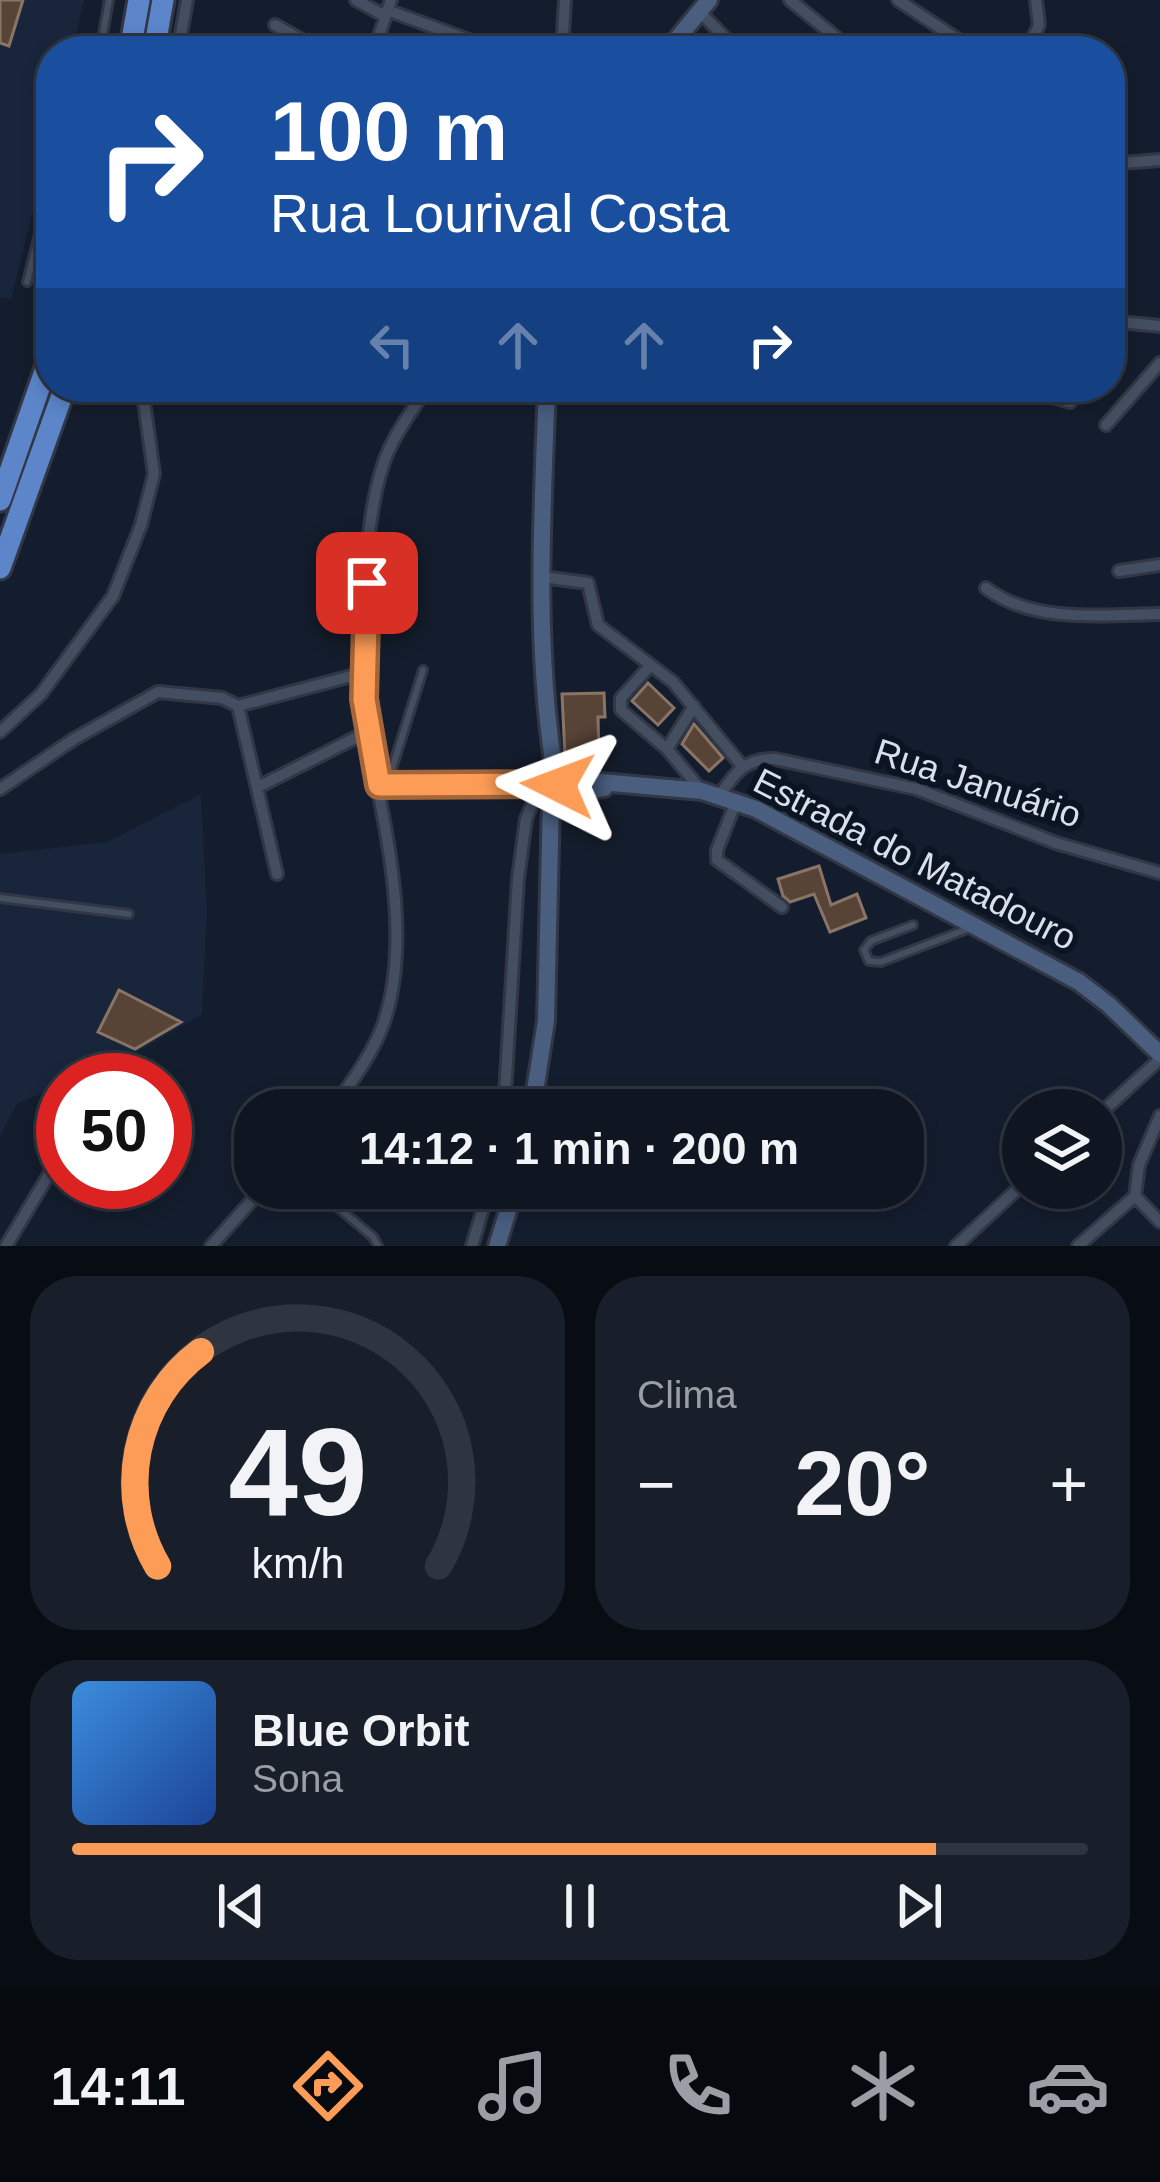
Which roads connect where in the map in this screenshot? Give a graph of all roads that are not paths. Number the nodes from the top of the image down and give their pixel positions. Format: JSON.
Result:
{"nodes":[{"id":1,"x":109,"y":0,"type":"edge"},
{"id":2,"x":139,"y":0,"type":"edge"},
{"id":3,"x":163,"y":0,"type":"edge"},
{"id":4,"x":187,"y":0,"type":"edge"},
{"id":5,"x":356,"y":0,"type":"edge"},
{"id":6,"x":565,"y":0,"type":"edge"},
{"id":7,"x":790,"y":0,"type":"edge"},
{"id":8,"x":898,"y":0,"type":"edge"},
{"id":9,"x":1036,"y":0,"type":"edge"},
{"id":10,"x":704,"y":6,"type":"edge"},
{"id":11,"x":388,"y":9,"type":"edge"},
{"id":12,"x":275,"y":25,"type":"dead end"},
{"id":13,"x":103,"y":36,"type":"edge"},
{"id":14,"x":133,"y":36,"type":"edge"},
{"id":15,"x":157,"y":36,"type":"edge"},
{"id":16,"x":181,"y":36,"type":"edge"},
{"id":17,"x":295,"y":36,"type":"edge"},
{"id":18,"x":460,"y":36,"type":"edge"},
{"id":19,"x":563,"y":36,"type":"edge"},
{"id":20,"x":679,"y":36,"type":"edge"},
{"id":21,"x":727,"y":36,"type":"edge"},
{"id":22,"x":834,"y":36,"type":"edge"},
{"id":23,"x":952,"y":36,"type":"edge"},
{"id":24,"x":1034,"y":36,"type":"edge"},
{"id":25,"x":1160,"y":160,"type":"edge"},
{"id":26,"x":1125,"y":163,"type":"edge"},
{"id":27,"x":36,"y":247,"type":"edge"},
{"id":28,"x":27,"y":282,"type":"dead end"},
{"id":29,"x":1125,"y":322,"type":"edge"},
{"id":30,"x":1160,"y":326,"type":"edge"},
{"id":31,"x":1160,"y":363,"type":"edge"},
{"id":32,"x":36,"y":396,"type":"edge"},
{"id":33,"x":60,"y":402,"type":"edge"},
{"id":34,"x":144,"y":402,"type":"edge"},
{"id":35,"x":419,"y":402,"type":"edge"},
{"id":36,"x":547,"y":402,"type":"edge"},
{"id":37,"x":1106,"y":425,"type":"dead end"},
{"id":38,"x":0,"y":500,"type":"edge"},
{"id":39,"x":1160,"y":565,"type":"edge"},
{"id":40,"x":0,"y":568,"type":"edge"},
{"id":41,"x":1119,"y":571,"type":"dead end"},
{"id":42,"x":542,"y":577,"type":"junction"},
{"id":43,"x":986,"y":588,"type":"dead end"},
{"id":44,"x":1160,"y":614,"type":"edge"},
{"id":45,"x":650,"y":666,"type":"junction"},
{"id":46,"x":423,"y":670,"type":"dead end"},
{"id":47,"x":363,"y":673,"type":"junction"},
{"id":48,"x":238,"y":706,"type":"junction"},
{"id":49,"x":694,"y":706,"type":"junction"},
{"id":50,"x":0,"y":732,"type":"edge"},
{"id":51,"x":367,"y":732,"type":"junction"},
{"id":52,"x":667,"y":749,"type":"junction"},
{"id":53,"x":742,"y":766,"type":"junction"},
{"id":54,"x":383,"y":785,"type":"junction"},
{"id":55,"x":258,"y":787,"type":"junction"},
{"id":56,"x":0,"y":789,"type":"edge"},
{"id":57,"x":546,"y":789,"type":"junction"},
{"id":58,"x":720,"y":796,"type":"junction"},
{"id":59,"x":1160,"y":873,"type":"edge"},
{"id":60,"x":277,"y":874,"type":"dead end"},
{"id":61,"x":0,"y":898,"type":"edge"},
{"id":62,"x":782,"y":907,"type":"dead end"},
{"id":63,"x":129,"y":914,"type":"dead end"},
{"id":64,"x":913,"y":925,"type":"dead end"},
{"id":65,"x":975,"y":926,"type":"junction"},
{"id":66,"x":1160,"y":1057,"type":"edge"},
{"id":67,"x":347,"y":1089,"type":"edge"},
{"id":68,"x":505,"y":1089,"type":"edge"},
{"id":69,"x":535,"y":1089,"type":"edge"},
{"id":70,"x":1122,"y":1093,"type":"edge"},
{"id":71,"x":1160,"y":1115,"type":"edge"},
{"id":72,"x":36,"y":1196,"type":"edge"},
{"id":73,"x":1135,"y":1196,"type":"junction"},
{"id":74,"x":1002,"y":1203,"type":"edge"},
{"id":75,"x":244,"y":1209,"type":"edge"},
{"id":76,"x":338,"y":1209,"type":"edge"},
{"id":77,"x":482,"y":1209,"type":"edge"},
{"id":78,"x":508,"y":1209,"type":"edge"},
{"id":79,"x":1160,"y":1222,"type":"edge"},
{"id":80,"x":6,"y":1246,"type":"edge"},
{"id":81,"x":211,"y":1246,"type":"edge"},
{"id":82,"x":379,"y":1246,"type":"edge"},
{"id":83,"x":472,"y":1246,"type":"edge"},
{"id":84,"x":497,"y":1246,"type":"edge"},
{"id":85,"x":956,"y":1246,"type":"edge"},
{"id":86,"x":1078,"y":1246,"type":"edge"}],
"edges":[{"from":1,"to":13,"type":"lane"},
{"from":2,"to":14,"type":"highway"},
{"from":3,"to":15,"type":"highway"},
{"from":4,"to":16,"type":"street"},
{"from":5,"to":11,"type":"street"},
{"from":6,"to":19,"type":"street"},
{"from":7,"to":22,"type":"street"},
{"from":8,"to":23,"type":"street"},
{"from":9,"to":24,"type":"street"},
{"from":10,"to":20,"type":"main road"},
{"from":10,"to":21,"type":"street"},
{"from":11,"to":18,"type":"street"},
{"from":12,"to":17,"type":"street"},
{"from":25,"to":26,"type":"street"},
{"from":27,"to":28,"type":"lane"},
{"from":29,"to":30,"type":"street"},
{"from":31,"to":37,"type":"street"},
{"from":32,"to":38,"type":"highway"},
{"from":33,"to":40,"type":"highway"},
{"from":34,"to":50,"type":"street"},
{"from":35,"to":47,"type":"street"},
{"from":36,"to":42,"type":"main road"},
{"from":39,"to":41,"type":"street"},
{"from":42,"to":45,"type":"street"},
{"from":42,"to":57,"type":"main road"},
{"from":43,"to":44,"type":"street"},
{"from":45,"to":49,"type":"street"},
{"from":45,"to":52,"type":"street"},
{"from":46,"to":54,"type":"lane"},
{"from":47,"to":48,"type":"street"},
{"from":47,"to":51,"type":"street"},
{"from":48,"to":55,"type":"street"},
{"from":48,"to":56,"type":"street"},
{"from":49,"to":52,"type":"street"},
{"from":49,"to":53,"type":"street"},
{"from":51,"to":54,"type":"street"},
{"from":51,"to":55,"type":"street"},
{"from":52,"to":58,"type":"street"},
{"from":53,"to":58,"type":"street"},
{"from":53,"to":59,"type":"street","name":"Rua Januário"},
{"from":54,"to":57,"type":"street"},
{"from":54,"to":67,"type":"street"},
{"from":55,"to":60,"type":"street"},
{"from":57,"to":58,"type":"main road","name":"Estrada do Matadouro"},
{"from":57,"to":68,"type":"street"},
{"from":57,"to":69,"type":"main road"},
{"from":58,"to":62,"type":"street"},
{"from":58,"to":65,"type":"main road","name":"Estrada do Matadouro"},
{"from":61,"to":63,"type":"lane"},
{"from":64,"to":65,"type":"lane"},
{"from":65,"to":66,"type":"main road","name":"Estrada do Matadouro"},
{"from":66,"to":70,"type":"street"},
{"from":71,"to":73,"type":"street"},
{"from":72,"to":80,"type":"street"},
{"from":73,"to":79,"type":"street"},
{"from":73,"to":86,"type":"street"},
{"from":74,"to":85,"type":"street"},
{"from":75,"to":81,"type":"street"},
{"from":76,"to":82,"type":"lane"},
{"from":77,"to":83,"type":"street"},
{"from":78,"to":84,"type":"main road"}]}
